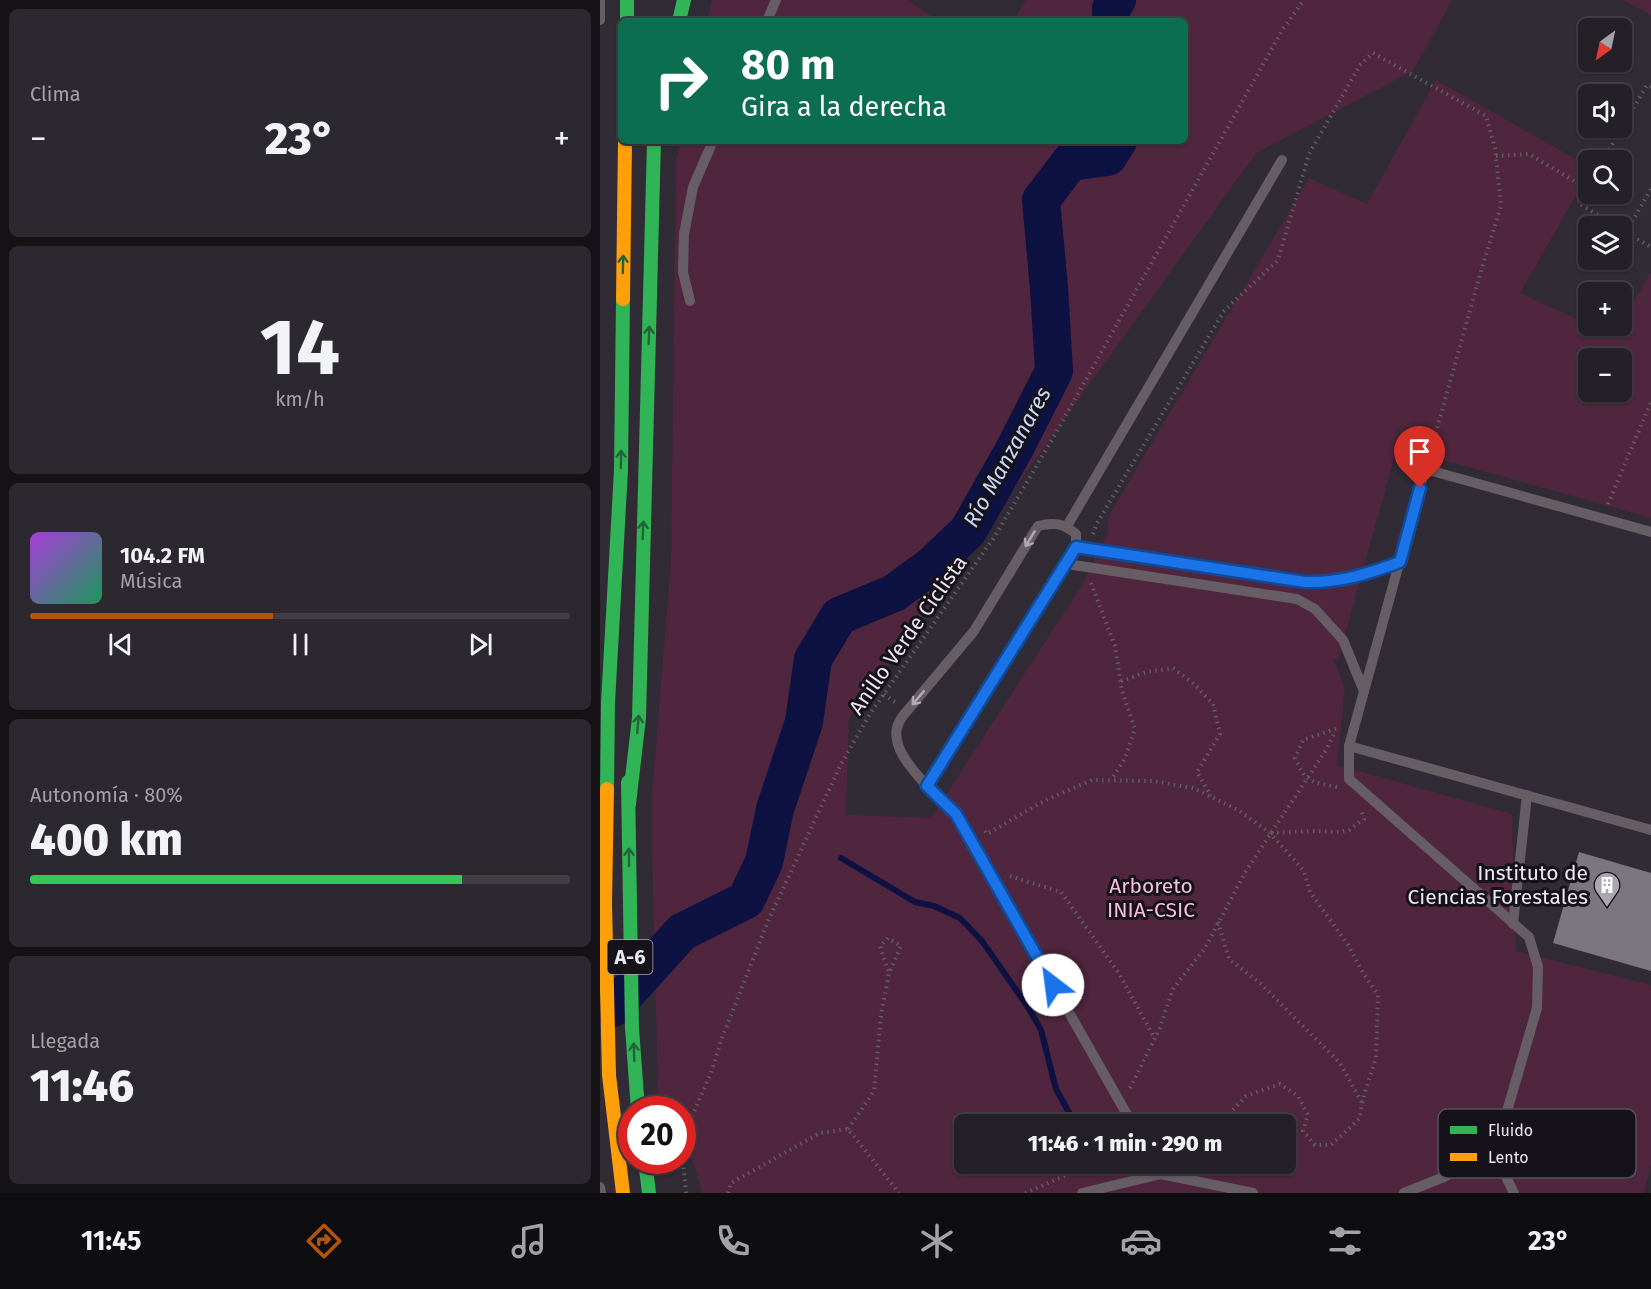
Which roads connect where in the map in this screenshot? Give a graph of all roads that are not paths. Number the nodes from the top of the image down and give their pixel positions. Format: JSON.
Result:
{"nodes":[{"id":1,"x":600,"y":0,"type":"edge"},
{"id":2,"x":627,"y":0,"type":"edge"},
{"id":3,"x":673,"y":0,"type":"edge"},
{"id":4,"x":684,"y":0,"type":"edge"},
{"id":5,"x":776,"y":0,"type":"edge"},
{"id":6,"x":627,"y":18,"type":"edge"},
{"id":7,"x":670,"y":18,"type":"edge"},
{"id":8,"x":681,"y":18,"type":"edge"},
{"id":9,"x":768,"y":18,"type":"edge"},
{"id":10,"x":600,"y":20,"type":"edge"},
{"id":11,"x":625,"y":144,"type":"edge"},
{"id":12,"x":654,"y":144,"type":"edge"},
{"id":13,"x":663,"y":144,"type":"edge"},
{"id":14,"x":712,"y":144,"type":"edge"},
{"id":15,"x":1282,"y":160,"type":"dead end"},
{"id":16,"x":653,"y":221,"type":"junction"},
{"id":17,"x":690,"y":301,"type":"dead end"},
{"id":18,"x":1068,"y":526,"type":"junction"},
{"id":19,"x":1651,"y":532,"type":"edge"},
{"id":20,"x":1076,"y":547,"type":"junction"},
{"id":21,"x":616,"y":560,"type":"junction"},
{"id":22,"x":1400,"y":562,"type":"junction"},
{"id":23,"x":1066,"y":564,"type":"junction"},
{"id":24,"x":624,"y":653,"type":"dead end"},
{"id":25,"x":1364,"y":691,"type":"junction"},
{"id":26,"x":624,"y":726,"type":"dead end"},
{"id":27,"x":1349,"y":746,"type":"junction"},
{"id":28,"x":927,"y":786,"type":"junction"},
{"id":29,"x":1527,"y":795,"type":"junction"},
{"id":30,"x":629,"y":804,"type":"junction"},
{"id":31,"x":1651,"y":830,"type":"edge"},
{"id":32,"x":1513,"y":924,"type":"junction"},
{"id":33,"x":636,"y":1096,"type":"edge"},
{"id":34,"x":1508,"y":1109,"type":"edge"},
{"id":35,"x":1127,"y":1114,"type":"edge"},
{"id":36,"x":647,"y":1174,"type":"edge"},
{"id":37,"x":1143,"y":1174,"type":"edge"},
{"id":38,"x":1179,"y":1174,"type":"edge"},
{"id":39,"x":1444,"y":1178,"type":"edge"},
{"id":40,"x":1506,"y":1178,"type":"edge"},
{"id":41,"x":600,"y":1187,"type":"edge"},
{"id":42,"x":601,"y":1193,"type":"edge"},
{"id":43,"x":623,"y":1193,"type":"edge"},
{"id":44,"x":649,"y":1193,"type":"edge"},
{"id":45,"x":1082,"y":1193,"type":"edge"},
{"id":46,"x":1253,"y":1193,"type":"edge"},
{"id":47,"x":1404,"y":1193,"type":"edge"},
{"id":48,"x":1514,"y":1193,"type":"edge"}],
"edges":[{"from":1,"to":10,"type":"lane"},
{"from":2,"to":6,"type":"highway"},
{"from":3,"to":7,"type":"highway"},
{"from":4,"to":8,"type":"highway"},
{"from":5,"to":9,"type":"lane"},
{"from":21,"to":11,"type":"highway","number":"A-6","one_way":true},
{"from":12,"to":16,"type":"highway"},
{"from":13,"to":16,"type":"highway"},
{"from":14,"to":17,"type":"lane"},
{"from":15,"to":18,"type":"lane"},
{"from":30,"to":16,"type":"highway","one_way":true},
{"from":18,"to":20,"type":"lane"},
{"from":18,"to":28,"type":"lane","one_way":true},
{"from":19,"to":22,"type":"lane"},
{"from":20,"to":22,"type":"lane"},
{"from":20,"to":23,"type":"lane"},
{"from":21,"to":24,"type":"highway","number":"A-6"},
{"from":21,"to":43,"type":"highway","number":"A-6"},
{"from":22,"to":25,"type":"lane"},
{"from":23,"to":25,"type":"lane"},
{"from":23,"to":28,"type":"lane"},
{"from":25,"to":27,"type":"lane"},
{"from":26,"to":30,"type":"highway","number":"A-6"},
{"from":27,"to":29,"type":"lane"},
{"from":27,"to":32,"type":"lane"},
{"from":28,"to":35,"type":"lane"},
{"from":29,"to":31,"type":"lane"},
{"from":29,"to":32,"type":"lane"},
{"from":33,"to":30,"type":"highway","number":"A-6","one_way":true},
{"from":32,"to":34,"type":"lane"},
{"from":36,"to":44,"type":"highway"},
{"from":37,"to":45,"type":"lane"},
{"from":38,"to":46,"type":"lane"},
{"from":39,"to":47,"type":"lane"},
{"from":40,"to":48,"type":"lane"},
{"from":41,"to":42,"type":"lane"}]}
